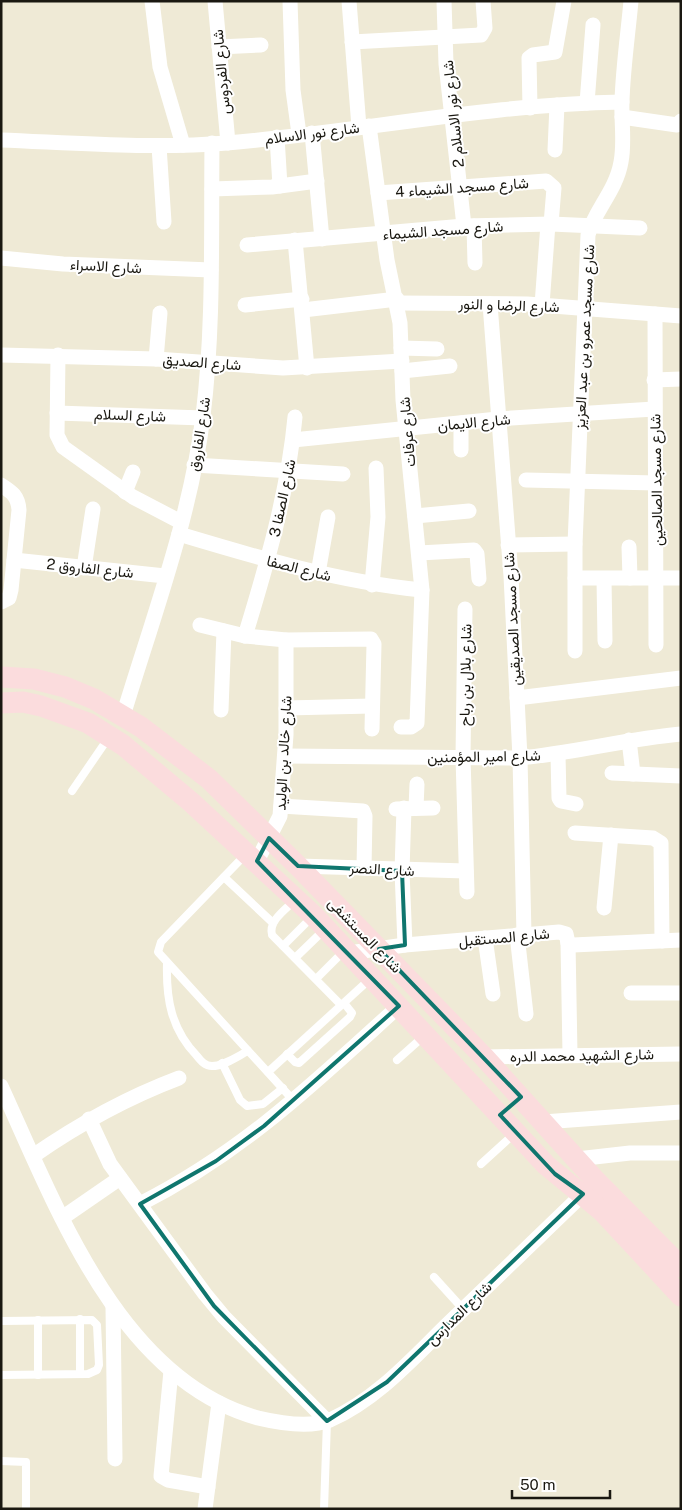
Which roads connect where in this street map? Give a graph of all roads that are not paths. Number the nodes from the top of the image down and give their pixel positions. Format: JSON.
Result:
{"nodes":[{"id":1,"x":152,"y":1,"type":"edge"},
{"id":2,"x":215,"y":1,"type":"edge"},
{"id":3,"x":290,"y":1,"type":"edge"},
{"id":4,"x":348,"y":1,"type":"edge"},
{"id":5,"x":444,"y":1,"type":"edge"},
{"id":6,"x":483,"y":1,"type":"edge"},
{"id":7,"x":631,"y":1,"type":"edge"},
{"id":8,"x":564,"y":2,"type":"edge"},
{"id":9,"x":593,"y":25,"type":"dead end"},
{"id":10,"x":445,"y":37,"type":"junction"},
{"id":11,"x":352,"y":42,"type":"junction"},
{"id":12,"x":261,"y":45,"type":"dead end"},
{"id":13,"x":219,"y":47,"type":"junction"},
{"id":14,"x":587,"y":103,"type":"junction"},
{"id":15,"x":557,"y":106,"type":"junction"},
{"id":16,"x":530,"y":108,"type":"junction"},
{"id":17,"x":622,"y":110,"type":"junction"},
{"id":18,"x":452,"y":117,"type":"junction"},
{"id":19,"x":681,"y":121,"type":"edge"},
{"id":20,"x":364,"y":127,"type":"junction"},
{"id":21,"x":305,"y":134,"type":"junction"},
{"id":22,"x":277,"y":137,"type":"junction"},
{"id":23,"x":1,"y":140,"type":"edge"},
{"id":24,"x":228,"y":143,"type":"junction"},
{"id":25,"x":212,"y":144,"type":"junction"},
{"id":26,"x":184,"y":145,"type":"junction"},
{"id":27,"x":159,"y":146,"type":"junction"},
{"id":28,"x":555,"y":150,"type":"dead end"},
{"id":29,"x":317,"y":181,"type":"junction"},
{"id":30,"x":280,"y":186,"type":"junction"},
{"id":31,"x":461,"y":187,"type":"junction"},
{"id":32,"x":212,"y":189,"type":"junction"},
{"id":33,"x":378,"y":193,"type":"junction"},
{"id":34,"x":164,"y":222,"type":"dead end"},
{"id":35,"x":549,"y":224,"type":"junction"},
{"id":36,"x":469,"y":226,"type":"junction"},
{"id":37,"x":591,"y":226,"type":"junction"},
{"id":38,"x":640,"y":228,"type":"dead end"},
{"id":39,"x":383,"y":234,"type":"junction"},
{"id":40,"x":322,"y":239,"type":"junction"},
{"id":41,"x":295,"y":240,"type":"junction"},
{"id":42,"x":247,"y":245,"type":"dead end"},
{"id":43,"x":1,"y":258,"type":"edge"},
{"id":44,"x":475,"y":263,"type":"dead end"},
{"id":45,"x":211,"y":270,"type":"junction"},
{"id":46,"x":397,"y":301,"type":"junction"},
{"id":47,"x":490,"y":304,"type":"junction"},
{"id":48,"x":245,"y":305,"type":"dead end"},
{"id":49,"x":302,"y":305,"type":"junction"},
{"id":50,"x":542,"y":305,"type":"junction"},
{"id":51,"x":586,"y":308,"type":"junction"},
{"id":52,"x":160,"y":313,"type":"dead end"},
{"id":53,"x":654,"y":314,"type":"junction"},
{"id":54,"x":681,"y":316,"type":"edge"},
{"id":55,"x":437,"y":349,"type":"dead end"},
{"id":56,"x":1,"y":355,"type":"edge"},
{"id":57,"x":58,"y":355,"type":"junction"},
{"id":58,"x":156,"y":359,"type":"junction"},
{"id":59,"x":402,"y":360,"type":"junction"},
{"id":60,"x":208,"y":362,"type":"junction"},
{"id":61,"x":450,"y":366,"type":"dead end"},
{"id":62,"x":307,"y":368,"type":"junction"},
{"id":63,"x":681,"y":379,"type":"edge"},
{"id":64,"x":654,"y":380,"type":"junction"},
{"id":65,"x":654,"y":409,"type":"junction"},
{"id":66,"x":57,"y":413,"type":"junction"},
{"id":67,"x":580,"y":413,"type":"junction"},
{"id":68,"x":295,"y":417,"type":"dead end"},
{"id":69,"x":203,"y":418,"type":"junction"},
{"id":70,"x":498,"y":419,"type":"junction"},
{"id":71,"x":461,"y":423,"type":"junction"},
{"id":72,"x":406,"y":429,"type":"junction"},
{"id":73,"x":293,"y":440,"type":"junction"},
{"id":74,"x":461,"y":450,"type":"dead end"},
{"id":75,"x":194,"y":465,"type":"junction"},
{"id":76,"x":376,"y":468,"type":"dead end"},
{"id":77,"x":289,"y":471,"type":"junction"},
{"id":78,"x":134,"y":472,"type":"dead end"},
{"id":79,"x":342,"y":474,"type":"dead end"},
{"id":80,"x":526,"y":480,"type":"dead end"},
{"id":81,"x":578,"y":481,"type":"junction"},
{"id":82,"x":656,"y":483,"type":"junction"},
{"id":83,"x":1,"y":485,"type":"edge"},
{"id":84,"x":126,"y":492,"type":"junction"},
{"id":85,"x":94,"y":509,"type":"dead end"},
{"id":86,"x":469,"y":511,"type":"dead end"},
{"id":87,"x":415,"y":516,"type":"junction"},
{"id":88,"x":328,"y":518,"type":"dead end"},
{"id":89,"x":180,"y":528,"type":"junction"},
{"id":90,"x":576,"y":544,"type":"junction"},
{"id":91,"x":508,"y":545,"type":"junction"},
{"id":92,"x":629,"y":547,"type":"dead end"},
{"id":93,"x":418,"y":553,"type":"junction"},
{"id":94,"x":14,"y":560,"type":"junction"},
{"id":95,"x":268,"y":560,"type":"junction"},
{"id":96,"x":84,"y":568,"type":"junction"},
{"id":97,"x":318,"y":573,"type":"junction"},
{"id":98,"x":165,"y":576,"type":"junction"},
{"id":99,"x":575,"y":578,"type":"junction"},
{"id":100,"x":630,"y":578,"type":"junction"},
{"id":101,"x":657,"y":578,"type":"junction"},
{"id":102,"x":681,"y":578,"type":"edge"},
{"id":103,"x":479,"y":579,"type":"dead end"},
{"id":104,"x":604,"y":579,"type":"junction"},
{"id":105,"x":372,"y":585,"type":"junction"},
{"id":106,"x":422,"y":590,"type":"junction"},
{"id":107,"x":1,"y":602,"type":"edge"},
{"id":108,"x":465,"y":609,"type":"dead end"},
{"id":109,"x":200,"y":625,"type":"dead end"},
{"id":110,"x":224,"y":631,"type":"junction"},
{"id":111,"x":245,"y":636,"type":"junction"},
{"id":112,"x":286,"y":640,"type":"junction"},
{"id":113,"x":605,"y":641,"type":"dead end"},
{"id":114,"x":656,"y":645,"type":"dead end"},
{"id":115,"x":575,"y":651,"type":"dead end"},
{"id":116,"x":1,"y":677,"type":"edge"},
{"id":117,"x":681,"y":678,"type":"edge"},
{"id":118,"x":517,"y":698,"type":"junction"},
{"id":119,"x":1,"y":702,"type":"edge"},
{"id":120,"x":372,"y":706,"type":"junction"},
{"id":121,"x":286,"y":708,"type":"junction"},
{"id":122,"x":221,"y":710,"type":"dead end"},
{"id":123,"x":124,"y":716,"type":"junction"},
{"id":124,"x":401,"y":727,"type":"dead end"},
{"id":125,"x":372,"y":729,"type":"dead end"},
{"id":126,"x":681,"y":734,"type":"edge"},
{"id":127,"x":110,"y":735,"type":"junction"},
{"id":128,"x":629,"y":740,"type":"junction"},
{"id":129,"x":558,"y":755,"type":"junction"},
{"id":130,"x":285,"y":756,"type":"junction"},
{"id":131,"x":463,"y":757,"type":"junction"},
{"id":132,"x":520,"y":758,"type":"junction"},
{"id":133,"x":612,"y":773,"type":"dead end"},
{"id":134,"x":633,"y":774,"type":"junction"},
{"id":135,"x":681,"y":776,"type":"edge"},
{"id":136,"x":416,"y":784,"type":"dead end"},
{"id":137,"x":72,"y":791,"type":"dead end"},
{"id":138,"x":576,"y":804,"type":"dead end"},
{"id":139,"x":281,"y":806,"type":"junction"},
{"id":140,"x":405,"y":808,"type":"junction"},
{"id":141,"x":433,"y":808,"type":"dead end"},
{"id":142,"x":575,"y":833,"type":"dead end"},
{"id":143,"x":611,"y":835,"type":"junction"},
{"id":144,"x":269,"y":838,"type":"junction"},
{"id":145,"x":253,"y":857,"type":"junction"},
{"id":146,"x":298,"y":866,"type":"junction"},
{"id":147,"x":364,"y":868,"type":"junction"},
{"id":148,"x":402,"y":870,"type":"junction"},
{"id":149,"x":466,"y":871,"type":"junction"},
{"id":150,"x":224,"y":876,"type":"junction"},
{"id":151,"x":466,"y":892,"type":"dead end"},
{"id":152,"x":297,"y":899,"type":"junction"},
{"id":153,"x":604,"y":908,"type":"dead end"},
{"id":154,"x":319,"y":922,"type":"junction"},
{"id":155,"x":273,"y":923,"type":"junction"},
{"id":156,"x":521,"y":935,"type":"junction"},
{"id":157,"x":486,"y":938,"type":"junction"},
{"id":158,"x":681,"y":940,"type":"edge"},
{"id":159,"x":662,"y":941,"type":"junction"},
{"id":160,"x":568,"y":943,"type":"junction"},
{"id":161,"x":405,"y":945,"type":"junction"},
{"id":162,"x":283,"y":946,"type":"junction"},
{"id":163,"x":379,"y":949,"type":"junction"},
{"id":164,"x":347,"y":951,"type":"junction"},
{"id":165,"x":295,"y":958,"type":"junction"},
{"id":166,"x":167,"y":963,"type":"junction"},
{"id":167,"x":372,"y":978,"type":"junction"},
{"id":168,"x":316,"y":979,"type":"junction"},
{"id":169,"x":631,"y":993,"type":"dead end"},
{"id":170,"x":681,"y":993,"type":"edge"},
{"id":171,"x":494,"y":994,"type":"dead end"},
{"id":172,"x":342,"y":1004,"type":"junction"},
{"id":173,"x":399,"y":1006,"type":"junction"},
{"id":174,"x":526,"y":1014,"type":"dead end"},
{"id":175,"x":425,"y":1035,"type":"junction"},
{"id":176,"x":248,"y":1051,"type":"junction"},
{"id":177,"x":288,"y":1054,"type":"junction"},
{"id":178,"x":570,"y":1054,"type":"junction"},
{"id":179,"x":681,"y":1054,"type":"edge"},
{"id":180,"x":484,"y":1057,"type":"junction"},
{"id":181,"x":397,"y":1060,"type":"dead end"},
{"id":182,"x":222,"y":1063,"type":"junction"},
{"id":183,"x":268,"y":1072,"type":"junction"},
{"id":184,"x":179,"y":1078,"type":"dead end"},
{"id":185,"x":1,"y":1086,"type":"edge"},
{"id":186,"x":283,"y":1088,"type":"junction"},
{"id":187,"x":520,"y":1097,"type":"junction"},
{"id":188,"x":294,"y":1101,"type":"junction"},
{"id":189,"x":681,"y":1112,"type":"edge"},
{"id":190,"x":500,"y":1115,"type":"junction"},
{"id":191,"x":89,"y":1119,"type":"junction"},
{"id":192,"x":543,"y":1122,"type":"junction"},
{"id":193,"x":516,"y":1132,"type":"junction"},
{"id":194,"x":681,"y":1141,"type":"edge"},
{"id":195,"x":681,"y":1153,"type":"edge"},
{"id":196,"x":33,"y":1156,"type":"junction"},
{"id":197,"x":577,"y":1159,"type":"junction"},
{"id":198,"x":481,"y":1164,"type":"dead end"},
{"id":199,"x":120,"y":1178,"type":"junction"},
{"id":200,"x":583,"y":1194,"type":"junction"},
{"id":201,"x":140,"y":1204,"type":"junction"},
{"id":202,"x":62,"y":1218,"type":"junction"},
{"id":203,"x":680,"y":1266,"type":"edge"},
{"id":204,"x":434,"y":1277,"type":"dead end"},
{"id":205,"x":681,"y":1296,"type":"edge"},
{"id":206,"x":113,"y":1307,"type":"junction"},
{"id":207,"x":463,"y":1309,"type":"junction"},
{"id":208,"x":80,"y":1319,"type":"junction"},
{"id":209,"x":38,"y":1320,"type":"junction"},
{"id":210,"x":1,"y":1321,"type":"edge"},
{"id":211,"x":170,"y":1371,"type":"junction"},
{"id":212,"x":80,"y":1374,"type":"junction"},
{"id":213,"x":1,"y":1375,"type":"edge"},
{"id":214,"x":38,"y":1375,"type":"junction"},
{"id":215,"x":219,"y":1403,"type":"junction"},
{"id":216,"x":326,"y":1421,"type":"junction"},
{"id":217,"x":114,"y":1459,"type":"dead end"},
{"id":218,"x":1,"y":1461,"type":"edge"},
{"id":219,"x":208,"y":1487,"type":"junction"},
{"id":220,"x":26,"y":1509,"type":"edge"},
{"id":221,"x":205,"y":1509,"type":"edge"},
{"id":222,"x":324,"y":1509,"type":"edge"}],
"edges":[{"from":1,"to":26,"type":"street"},
{"from":2,"to":13,"type":"street","name":"شارع الفردوس"},
{"from":3,"to":21,"type":"street"},
{"from":4,"to":11,"type":"street","name":"شارع عرفات"},
{"from":5,"to":10,"type":"street","name":"شارع نور الاسلام 2"},
{"from":6,"to":10,"type":"street"},
{"from":7,"to":17,"type":"street","name":"شارع مسجد عمرو بن عبد العزيز"},
{"from":8,"to":16,"type":"street"},
{"from":9,"to":14,"type":"street"},
{"from":10,"to":11,"type":"street"},
{"from":10,"to":18,"type":"street","name":"شارع نور الاسلام 2"},
{"from":11,"to":20,"type":"street","name":"شارع عرفات"},
{"from":12,"to":13,"type":"street"},
{"from":13,"to":24,"type":"street","name":"شارع الفردوس"},
{"from":14,"to":15,"type":"street","name":"شارع نور الاسلام"},
{"from":14,"to":17,"type":"street","name":"شارع نور الاسلام"},
{"from":15,"to":16,"type":"street","name":"شارع نور الاسلام"},
{"from":15,"to":28,"type":"street"},
{"from":16,"to":18,"type":"street","name":"شارع نور الاسلام"},
{"from":17,"to":19,"type":"street","name":"شارع نور الاسلام"},
{"from":17,"to":37,"type":"street","name":"شارع مسجد عمرو بن عبد العزيز"},
{"from":18,"to":20,"type":"street","name":"شارع نور الاسلام"},
{"from":18,"to":31,"type":"street","name":"شارع نور الاسلام 2"},
{"from":20,"to":21,"type":"street","name":"شارع نور الاسلام"},
{"from":20,"to":33,"type":"street","name":"شارع عرفات"},
{"from":21,"to":22,"type":"street","name":"شارع نور الاسلام"},
{"from":21,"to":29,"type":"street"},
{"from":22,"to":24,"type":"street","name":"شارع نور الاسلام"},
{"from":22,"to":30,"type":"street"},
{"from":23,"to":27,"type":"street","name":"شارع نور الاسلام"},
{"from":24,"to":25,"type":"street","name":"شارع نور الاسلام"},
{"from":25,"to":26,"type":"street","name":"شارع نور الاسلام"},
{"from":25,"to":32,"type":"street","name":"شارع الفاروق"},
{"from":26,"to":27,"type":"street","name":"شارع نور الاسلام"},
{"from":27,"to":34,"type":"street"},
{"from":29,"to":30,"type":"street"},
{"from":29,"to":40,"type":"street"},
{"from":30,"to":32,"type":"street"},
{"from":31,"to":33,"type":"street","name":"شارع مسجد الشيماء 4"},
{"from":31,"to":35,"type":"street","name":"شارع مسجد الشيماء 4"},
{"from":31,"to":36,"type":"street","name":"شارع نور الاسلام 2"},
{"from":32,"to":45,"type":"street","name":"شارع الفاروق"},
{"from":33,"to":39,"type":"street","name":"شارع عرفات"},
{"from":35,"to":36,"type":"street","name":"شارع مسجد الشيماء"},
{"from":35,"to":37,"type":"street","name":"شارع مسجد الشيماء"},
{"from":35,"to":50,"type":"street"},
{"from":36,"to":39,"type":"street","name":"شارع مسجد الشيماء"},
{"from":36,"to":44,"type":"street","name":"شارع نور الاسلام 2"},
{"from":37,"to":38,"type":"street","name":"شارع مسجد الشيماء"},
{"from":37,"to":51,"type":"street","name":"شارع مسجد عمرو بن عبد العزيز"},
{"from":39,"to":40,"type":"street","name":"شارع مسجد الشيماء"},
{"from":39,"to":46,"type":"street","name":"شارع عرفات"},
{"from":40,"to":41,"type":"street","name":"شارع مسجد الشيماء"},
{"from":41,"to":42,"type":"street","name":"شارع مسجد الشيماء"},
{"from":41,"to":49,"type":"street"},
{"from":43,"to":45,"type":"street","name":"شارع الاسراء"},
{"from":45,"to":60,"type":"street","name":"شارع الفاروق"},
{"from":46,"to":47,"type":"street","name":"شارع الرضا و النور"},
{"from":46,"to":49,"type":"street","name":"شارع الرضا و النور"},
{"from":46,"to":59,"type":"street","name":"شارع عرفات"},
{"from":47,"to":50,"type":"street","name":"شارع الرضا و النور"},
{"from":47,"to":70,"type":"street","name":"شارع مسجد الصديقين"},
{"from":48,"to":49,"type":"street","name":"شارع الرضا و النور"},
{"from":49,"to":62,"type":"street"},
{"from":50,"to":51,"type":"street","name":"شارع الرضا و النور"},
{"from":51,"to":53,"type":"street","name":"شارع الرضا و النور"},
{"from":51,"to":67,"type":"street","name":"شارع مسجد عمرو بن عبد العزيز"},
{"from":52,"to":58,"type":"street"},
{"from":53,"to":54,"type":"street","name":"شارع الرضا و النور"},
{"from":53,"to":64,"type":"street","name":"شارع مسجد الصالحين"},
{"from":55,"to":59,"type":"street"},
{"from":56,"to":57,"type":"street","name":"شارع الصديق"},
{"from":57,"to":58,"type":"street","name":"شارع الصديق"},
{"from":57,"to":66,"type":"street"},
{"from":58,"to":60,"type":"street","name":"شارع الصديق"},
{"from":59,"to":61,"type":"street"},
{"from":59,"to":62,"type":"street","name":"شارع الصديق"},
{"from":59,"to":72,"type":"street","name":"شارع عرفات"},
{"from":60,"to":62,"type":"street","name":"شارع الصديق"},
{"from":60,"to":69,"type":"street","name":"شارع الفاروق"},
{"from":63,"to":64,"type":"street"},
{"from":64,"to":65,"type":"street","name":"شارع مسجد الصالحين"},
{"from":65,"to":67,"type":"street","name":"شارع الايمان"},
{"from":65,"to":82,"type":"street","name":"شارع مسجد الصالحين"},
{"from":66,"to":69,"type":"street","name":"شارع السلام"},
{"from":66,"to":84,"type":"street","name":"شارع الصفا"},
{"from":67,"to":70,"type":"street","name":"شارع الايمان"},
{"from":67,"to":81,"type":"street","name":"شارع مسجد عمرو بن عبد العزيز"},
{"from":68,"to":73,"type":"street","name":"شارع الصفا 3"},
{"from":69,"to":75,"type":"street","name":"شارع الفاروق"},
{"from":70,"to":71,"type":"street","name":"شارع الايمان"},
{"from":70,"to":91,"type":"street","name":"شارع مسجد الصديقين"},
{"from":71,"to":72,"type":"street","name":"شارع الايمان"},
{"from":71,"to":74,"type":"street"},
{"from":72,"to":73,"type":"street","name":"شارع الايمان"},
{"from":72,"to":87,"type":"street","name":"شارع عرفات"},
{"from":73,"to":77,"type":"street","name":"شارع الصفا 3"},
{"from":75,"to":77,"type":"street"},
{"from":75,"to":89,"type":"street","name":"شارع الفاروق"},
{"from":76,"to":105,"type":"street"},
{"from":77,"to":79,"type":"street"},
{"from":77,"to":95,"type":"street","name":"شارع الصفا 3"},
{"from":78,"to":84,"type":"street"},
{"from":80,"to":81,"type":"street"},
{"from":81,"to":82,"type":"street"},
{"from":81,"to":90,"type":"street","name":"شارع مسجد عمرو بن عبد العزيز"},
{"from":82,"to":101,"type":"street","name":"شارع مسجد الصالحين"},
{"from":83,"to":94,"type":"street"},
{"from":84,"to":89,"type":"street","name":"شارع الصفا"},
{"from":85,"to":96,"type":"street"},
{"from":86,"to":87,"type":"street"},
{"from":87,"to":93,"type":"street","name":"شارع عرفات"},
{"from":88,"to":97,"type":"street"},
{"from":89,"to":95,"type":"street","name":"شارع الصفا"},
{"from":89,"to":98,"type":"street","name":"شارع الفاروق"},
{"from":90,"to":91,"type":"street"},
{"from":90,"to":99,"type":"street","name":"شارع مسجد عمرو بن عبد العزيز"},
{"from":91,"to":118,"type":"street","name":"شارع مسجد الصديقين"},
{"from":92,"to":100,"type":"street"},
{"from":93,"to":103,"type":"street"},
{"from":93,"to":106,"type":"street","name":"شارع عرفات"},
{"from":94,"to":96,"type":"street","name":"شارع الفاروق 2"},
{"from":94,"to":107,"type":"street"},
{"from":95,"to":97,"type":"street","name":"شارع الصفا"},
{"from":95,"to":111,"type":"street","name":"شارع الصفا 3"},
{"from":96,"to":98,"type":"street","name":"شارع الفاروق 2"},
{"from":97,"to":105,"type":"street","name":"شارع الصفا"},
{"from":98,"to":123,"type":"street","name":"شارع الفاروق"},
{"from":99,"to":104,"type":"street"},
{"from":99,"to":115,"type":"street","name":"شارع مسجد عمرو بن عبد العزيز"},
{"from":100,"to":101,"type":"street"},
{"from":100,"to":104,"type":"street"},
{"from":101,"to":102,"type":"street"},
{"from":101,"to":114,"type":"street","name":"شارع مسجد الصالحين"},
{"from":104,"to":113,"type":"street"},
{"from":105,"to":106,"type":"street","name":"شارع الصفا"},
{"from":106,"to":124,"type":"street","name":"شارع عرفات"},
{"from":108,"to":131,"type":"street","name":"شارع بلال بن رباح"},
{"from":109,"to":110,"type":"street"},
{"from":110,"to":111,"type":"street"},
{"from":110,"to":122,"type":"street"},
{"from":111,"to":112,"type":"street"},
{"from":112,"to":120,"type":"street"},
{"from":112,"to":121,"type":"street","name":"شارع خالد بن الوليد"},
{"from":116,"to":123,"type":"street","name":"شارع المستشفى"},
{"from":117,"to":118,"type":"street"},
{"from":118,"to":132,"type":"street","name":"شارع مسجد الصديقين"},
{"from":119,"to":127,"type":"street","name":"شارع المستشفى"},
{"from":120,"to":121,"type":"street"},
{"from":120,"to":125,"type":"street"},
{"from":121,"to":130,"type":"street","name":"شارع خالد بن الوليد"},
{"from":123,"to":144,"type":"street","name":"شارع المستشفى"},
{"from":126,"to":128,"type":"street","name":"شارع امير المؤمنين"},
{"from":127,"to":137,"type":"lane"},
{"from":127,"to":145,"type":"street","name":"شارع المستشفى"},
{"from":128,"to":129,"type":"street","name":"شارع امير المؤمنين"},
{"from":128,"to":134,"type":"street"},
{"from":129,"to":132,"type":"street","name":"شارع امير المؤمنين"},
{"from":129,"to":138,"type":"street"},
{"from":130,"to":131,"type":"street","name":"شارع امير المؤمنين"},
{"from":130,"to":139,"type":"street","name":"شارع خالد بن الوليد"},
{"from":131,"to":132,"type":"street","name":"شارع امير المؤمنين"},
{"from":131,"to":149,"type":"street","name":"شارع بلال بن رباح"},
{"from":132,"to":156,"type":"street","name":"شارع مسجد الصديقين"},
{"from":133,"to":134,"type":"street"},
{"from":134,"to":135,"type":"street"},
{"from":136,"to":140,"type":"street"},
{"from":139,"to":144,"type":"street","name":"شارع خالد بن الوليد"},
{"from":139,"to":147,"type":"street"},
{"from":140,"to":141,"type":"street"},
{"from":140,"to":148,"type":"street"},
{"from":142,"to":143,"type":"street"},
{"from":143,"to":153,"type":"street"},
{"from":143,"to":159,"type":"street"},
{"from":144,"to":145,"type":"street","name":"شارع خالد بن الوليد"},
{"from":144,"to":146,"type":"street","name":"شارع المستشفى"},
{"from":145,"to":150,"type":"lane"},
{"from":145,"to":152,"type":"street","name":"شارع المستشفى"},
{"from":146,"to":147,"type":"street","name":"شارع النصر"},
{"from":146,"to":163,"type":"street","name":"شارع المستشفى"},
{"from":147,"to":148,"type":"street","name":"شارع النصر"},
{"from":148,"to":149,"type":"street","name":"شارع النصر"},
{"from":148,"to":161,"type":"street"},
{"from":149,"to":151,"type":"street","name":"شارع بلال بن رباح"},
{"from":150,"to":155,"type":"lane"},
{"from":150,"to":166,"type":"lane"},
{"from":152,"to":154,"type":"street","name":"شارع المستشفى"},
{"from":152,"to":155,"type":"lane"},
{"from":154,"to":162,"type":"lane"},
{"from":154,"to":164,"type":"street","name":"شارع المستشفى"},
{"from":154,"to":165,"type":"lane"},
{"from":155,"to":162,"type":"lane"},
{"from":156,"to":157,"type":"street","name":"شارع المستقبل"},
{"from":156,"to":160,"type":"street","name":"شارع المستقبل"},
{"from":156,"to":174,"type":"street","name":"شارع مسجد الصديقين"},
{"from":157,"to":161,"type":"street","name":"شارع المستقبل"},
{"from":157,"to":171,"type":"street"},
{"from":158,"to":159,"type":"street","name":"شارع المستقبل"},
{"from":159,"to":160,"type":"street","name":"شارع المستقبل"},
{"from":160,"to":178,"type":"street"},
{"from":161,"to":163,"type":"street","name":"شارع المستقبل"},
{"from":162,"to":165,"type":"lane"},
{"from":163,"to":164,"type":"street","name":"شارع المستقبل"},
{"from":163,"to":180,"type":"street","name":"شارع المستشفى"},
{"from":164,"to":167,"type":"street","name":"شارع المستشفى"},
{"from":164,"to":168,"type":"lane"},
{"from":165,"to":168,"type":"lane"},
{"from":166,"to":176,"type":"lane"},
{"from":166,"to":182,"type":"lane"},
{"from":167,"to":172,"type":"lane"},
{"from":167,"to":173,"type":"street","name":"شارع المستشفى"},
{"from":168,"to":172,"type":"lane"},
{"from":169,"to":170,"type":"street"},
{"from":172,"to":177,"type":"lane"},
{"from":172,"to":177,"type":"lane"},
{"from":173,"to":175,"type":"street","name":"شارع المستشفى"},
{"from":173,"to":188,"type":"street"},
{"from":175,"to":181,"type":"lane"},
{"from":175,"to":190,"type":"street","name":"شارع المستشفى"},
{"from":176,"to":182,"type":"lane"},
{"from":176,"to":183,"type":"lane"},
{"from":177,"to":183,"type":"lane"},
{"from":178,"to":179,"type":"street","name":"شارع الشهيد محمد الدره"},
{"from":178,"to":180,"type":"street","name":"شارع الشهيد محمد الدره"},
{"from":180,"to":187,"type":"street","name":"شارع المستشفى"},
{"from":182,"to":186,"type":"lane"},
{"from":183,"to":186,"type":"lane"},
{"from":184,"to":191,"type":"street"},
{"from":185,"to":196,"type":"street"},
{"from":186,"to":188,"type":"lane"},
{"from":187,"to":190,"type":"street"},
{"from":187,"to":192,"type":"street","name":"شارع المستشفى"},
{"from":188,"to":201,"type":"street"},
{"from":189,"to":192,"type":"street"},
{"from":190,"to":193,"type":"street","name":"شارع المستشفى"},
{"from":191,"to":196,"type":"street"},
{"from":191,"to":199,"type":"street"},
{"from":192,"to":197,"type":"street","name":"شارع المستشفى"},
{"from":193,"to":198,"type":"lane"},
{"from":193,"to":200,"type":"street","name":"شارع المستشفى"},
{"from":194,"to":195,"type":"street"},
{"from":195,"to":197,"type":"street"},
{"from":196,"to":202,"type":"street"},
{"from":197,"to":203,"type":"street","name":"شارع المستشفى"},
{"from":199,"to":201,"type":"street"},
{"from":199,"to":202,"type":"street"},
{"from":200,"to":205,"type":"street","name":"شارع المستشفى"},
{"from":200,"to":207,"type":"street","name":"شارع المدارس"},
{"from":201,"to":216,"type":"street"},
{"from":202,"to":206,"type":"street"},
{"from":204,"to":207,"type":"lane"},
{"from":206,"to":211,"type":"street"},
{"from":206,"to":217,"type":"street"},
{"from":207,"to":216,"type":"street","name":"شارع المدارس"},
{"from":208,"to":209,"type":"lane"},
{"from":208,"to":212,"type":"lane"},
{"from":208,"to":212,"type":"lane"},
{"from":209,"to":210,"type":"lane"},
{"from":209,"to":214,"type":"lane"},
{"from":211,"to":215,"type":"street"},
{"from":211,"to":219,"type":"street"},
{"from":212,"to":214,"type":"lane"},
{"from":213,"to":214,"type":"lane"},
{"from":215,"to":216,"type":"street"},
{"from":215,"to":219,"type":"street"},
{"from":216,"to":222,"type":"lane"},
{"from":218,"to":220,"type":"lane"},
{"from":219,"to":221,"type":"street"}]}
